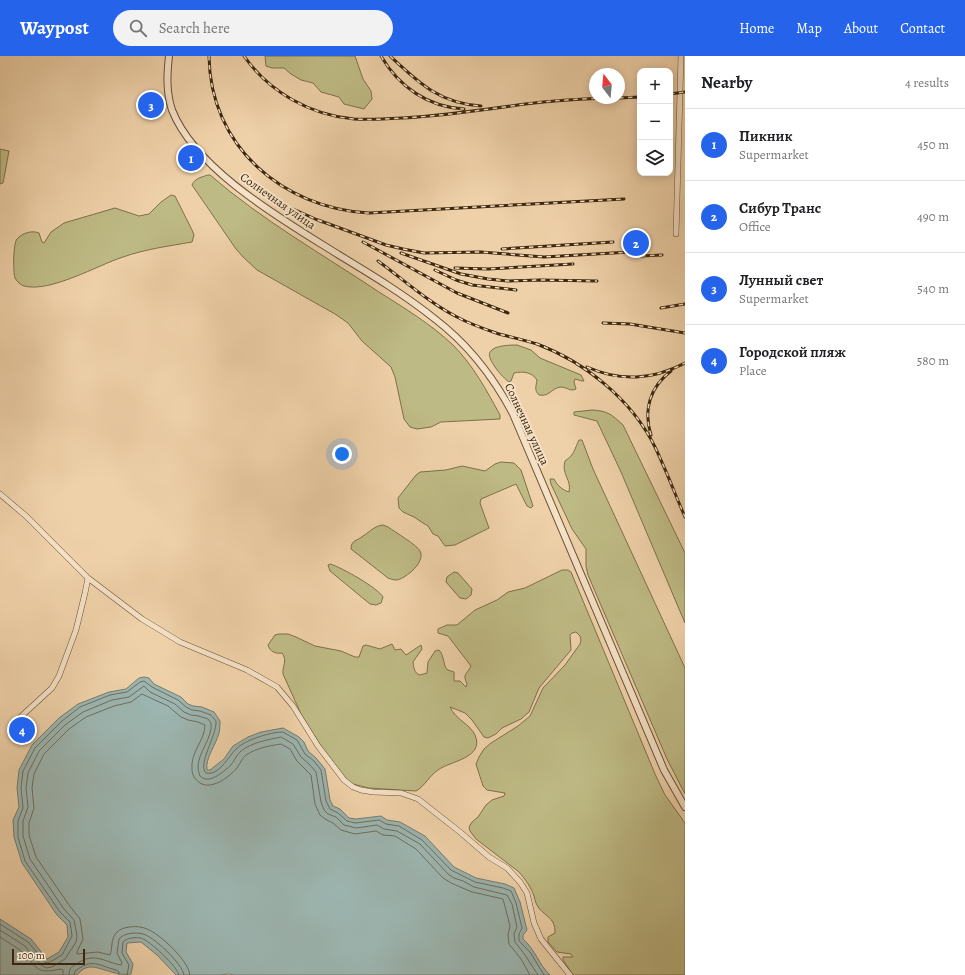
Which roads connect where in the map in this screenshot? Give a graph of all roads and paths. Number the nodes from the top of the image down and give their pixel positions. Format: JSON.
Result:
{"nodes":[{"id":1,"x":169,"y":56,"type":"edge"},
{"id":2,"x":680,"y":56,"type":"edge"},
{"id":3,"x":676,"y":234,"type":"dead end"},
{"id":4,"x":0,"y":494,"type":"edge"},
{"id":5,"x":88,"y":578,"type":"junction"},
{"id":6,"x":14,"y":723,"type":"dead end"},
{"id":7,"x":685,"y":807,"type":"edge"},
{"id":8,"x":570,"y":975,"type":"edge"}],
"edges":[{"from":1,"to":7,"type":"street","name":"Солнечная улица"},
{"from":2,"to":3,"type":"street"},
{"from":4,"to":5,"type":"street"},
{"from":5,"to":6,"type":"street"},
{"from":5,"to":8,"type":"street"}]}
